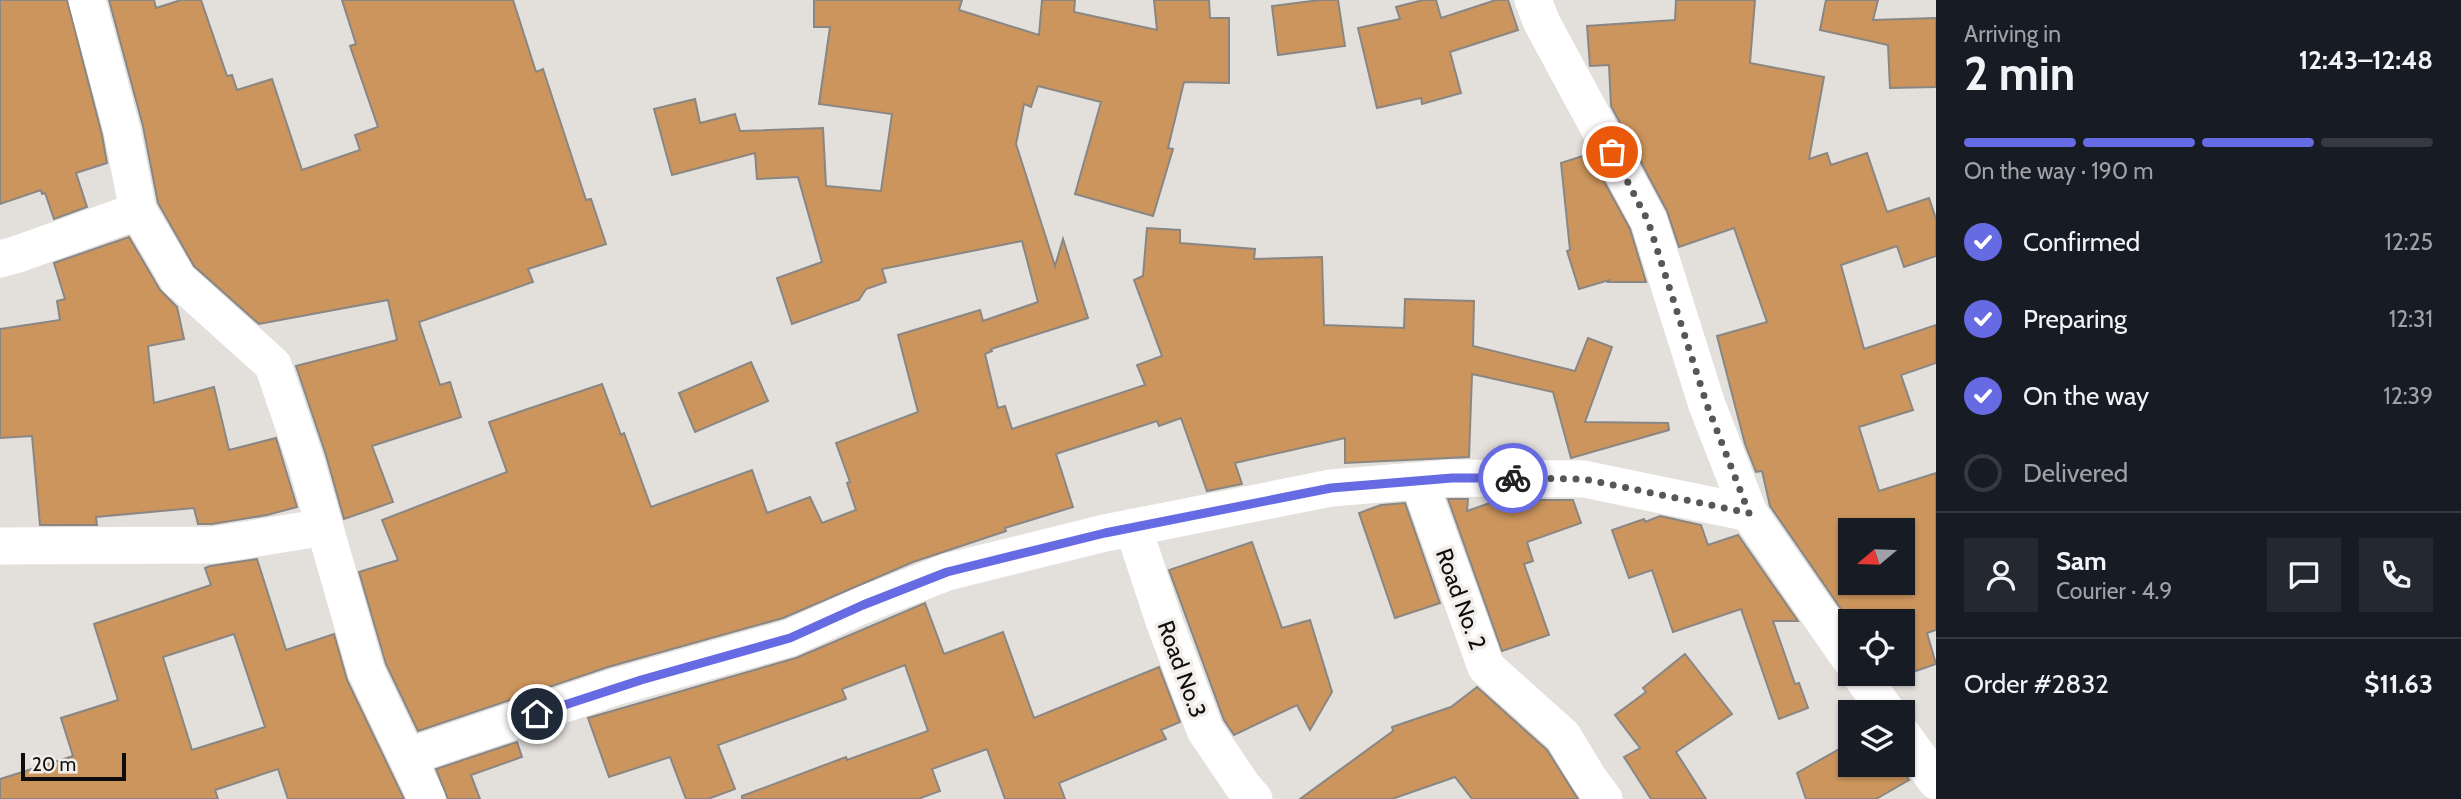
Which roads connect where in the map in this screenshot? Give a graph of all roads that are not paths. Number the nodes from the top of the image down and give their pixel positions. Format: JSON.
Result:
{"nodes":[{"id":1,"x":87,"y":0,"type":"edge"},
{"id":2,"x":1533,"y":0,"type":"edge"},
{"id":3,"x":138,"y":211,"type":"junction"},
{"id":4,"x":0,"y":258,"type":"edge"},
{"id":5,"x":1419,"y":481,"type":"junction"},
{"id":6,"x":1749,"y":513,"type":"junction"},
{"id":7,"x":325,"y":527,"type":"junction"},
{"id":8,"x":1133,"y":527,"type":"junction"},
{"id":9,"x":0,"y":547,"type":"edge"},
{"id":10,"x":1838,"y":642,"type":"edge"},
{"id":11,"x":1915,"y":752,"type":"edge"},
{"id":12,"x":407,"y":757,"type":"junction"},
{"id":13,"x":1936,"y":781,"type":"edge"},
{"id":14,"x":427,"y":799,"type":"edge"},
{"id":15,"x":1254,"y":799,"type":"edge"},
{"id":16,"x":1604,"y":799,"type":"edge"}],
"edges":[{"from":1,"to":3,"type":"street"},
{"from":2,"to":6,"type":"street"},
{"from":3,"to":4,"type":"street"},
{"from":3,"to":7,"type":"street"},
{"from":5,"to":6,"type":"street"},
{"from":5,"to":8,"type":"street"},
{"from":5,"to":16,"type":"street","name":"Road No. 2"},
{"from":6,"to":10,"type":"street"},
{"from":7,"to":9,"type":"street"},
{"from":7,"to":12,"type":"street"},
{"from":8,"to":12,"type":"street"},
{"from":8,"to":15,"type":"street","name":"Road No.3"},
{"from":11,"to":13,"type":"street"},
{"from":12,"to":14,"type":"street"}]}
